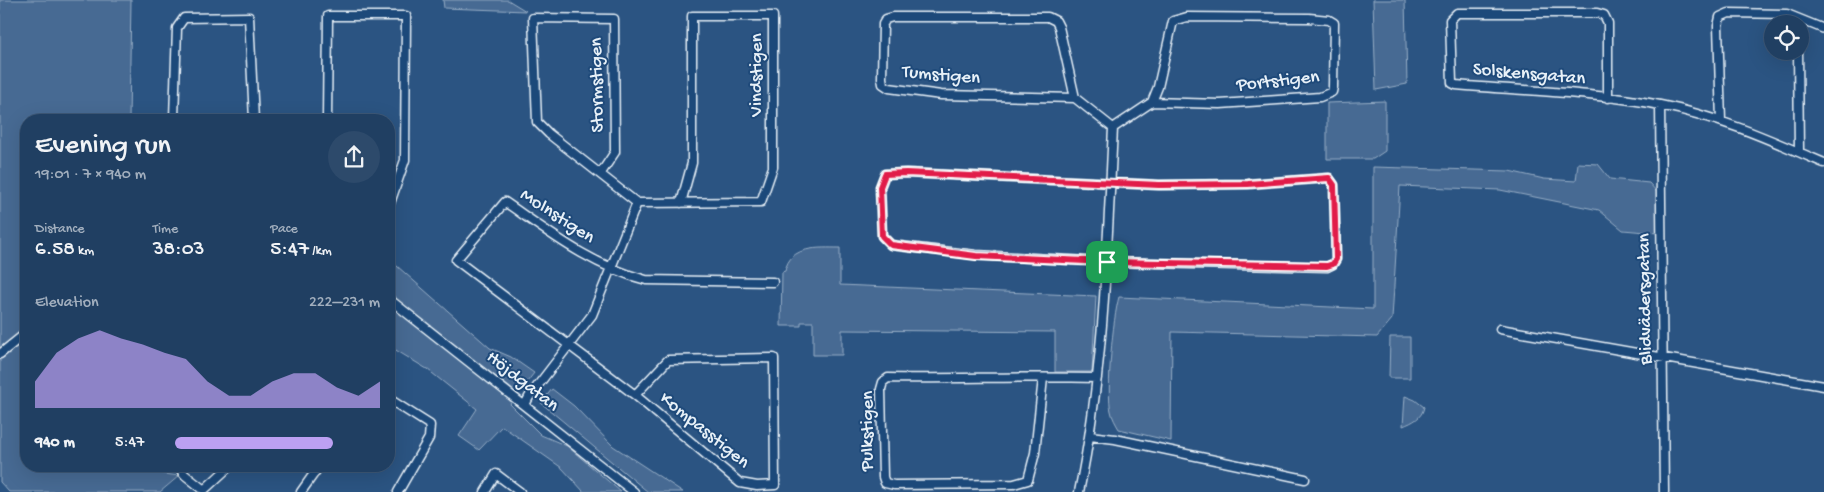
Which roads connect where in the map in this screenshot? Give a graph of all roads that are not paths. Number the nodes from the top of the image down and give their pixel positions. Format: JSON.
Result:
{"nodes":[{"id":1,"x":1789,"y":15,"type":"edge"},
{"id":2,"x":1809,"y":24,"type":"edge"},
{"id":3,"x":1824,"y":29,"type":"edge"},
{"id":4,"x":1798,"y":60,"type":"edge"},
{"id":5,"x":1075,"y":98,"type":"junction"},
{"id":6,"x":1608,"y":98,"type":"junction"},
{"id":7,"x":1152,"y":102,"type":"junction"},
{"id":8,"x":1660,"y":105,"type":"junction"},
{"id":9,"x":174,"y":114,"type":"edge"},
{"id":10,"x":254,"y":114,"type":"edge"},
{"id":11,"x":327,"y":114,"type":"edge"},
{"id":12,"x":1721,"y":120,"type":"junction"},
{"id":13,"x":1113,"y":128,"type":"junction"},
{"id":14,"x":1799,"y":152,"type":"junction"},
{"id":15,"x":1824,"y":163,"type":"edge"},
{"id":16,"x":601,"y":173,"type":"junction"},
{"id":17,"x":1110,"y":182,"type":"junction"},
{"id":18,"x":395,"y":189,"type":"edge"},
{"id":19,"x":638,"y":203,"type":"junction"},
{"id":20,"x":681,"y":203,"type":"junction"},
{"id":21,"x":1107,"y":262,"type":"junction"},
{"id":22,"x":611,"y":268,"type":"junction"},
{"id":23,"x":773,"y":282,"type":"dead end"},
{"id":24,"x":395,"y":304,"type":"edge"},
{"id":25,"x":1500,"y":329,"type":"dead end"},
{"id":26,"x":20,"y":338,"type":"edge"},
{"id":27,"x":568,"y":346,"type":"junction"},
{"id":28,"x":0,"y":354,"type":"edge"},
{"id":29,"x":1664,"y":358,"type":"junction"},
{"id":30,"x":1042,"y":378,"type":"junction"},
{"id":31,"x":1097,"y":378,"type":"junction"},
{"id":32,"x":1824,"y":386,"type":"edge"},
{"id":33,"x":635,"y":395,"type":"junction"},
{"id":34,"x":395,"y":403,"type":"edge"},
{"id":35,"x":525,"y":405,"type":"junction"},
{"id":36,"x":1090,"y":436,"type":"junction"},
{"id":37,"x":183,"y":472,"type":"edge"},
{"id":38,"x":223,"y":472,"type":"edge"},
{"id":39,"x":315,"y":472,"type":"edge"},
{"id":40,"x":1304,"y":479,"type":"dead end"},
{"id":41,"x":300,"y":492,"type":"edge"},
{"id":42,"x":398,"y":492,"type":"edge"},
{"id":43,"x":485,"y":492,"type":"edge"},
{"id":44,"x":520,"y":492,"type":"edge"},
{"id":45,"x":634,"y":492,"type":"edge"},
{"id":46,"x":1079,"y":492,"type":"edge"},
{"id":47,"x":1664,"y":492,"type":"edge"}],
"edges":[{"from":1,"to":12,"type":"street"},
{"from":2,"to":3,"type":"street"},
{"from":4,"to":14,"type":"street"},
{"from":5,"to":5,"type":"street","name":"Tumstigen"},
{"from":5,"to":13,"type":"street"},
{"from":6,"to":6,"type":"street","name":"Solskensgatan"},
{"from":6,"to":8,"type":"street","name":"Solskensgatan"},
{"from":7,"to":7,"type":"street","name":"Portstigen"},
{"from":7,"to":13,"type":"street"},
{"from":8,"to":12,"type":"street","name":"Solskensgatan"},
{"from":8,"to":29,"type":"street","name":"Blidvädersgatan"},
{"from":9,"to":10,"type":"street"},
{"from":11,"to":18,"type":"street"},
{"from":12,"to":14,"type":"street","name":"Solskensgatan"},
{"from":13,"to":17,"type":"street"},
{"from":14,"to":15,"type":"street","name":"Solskensgatan"},
{"from":16,"to":16,"type":"street","name":"Stormstigen"},
{"from":16,"to":19,"type":"street","name":"Stormstigen"},
{"from":17,"to":21,"type":"street"},
{"from":17,"to":21,"type":"street"},
{"from":17,"to":21,"type":"street"},
{"from":19,"to":20,"type":"street","name":"Vindstigen"},
{"from":19,"to":22,"type":"street"},
{"from":20,"to":20,"type":"street","name":"Vindstigen"},
{"from":21,"to":31,"type":"street"},
{"from":22,"to":23,"type":"street","name":"Molnstigen"},
{"from":22,"to":27,"type":"street"},
{"from":22,"to":27,"type":"street","name":"Molnstigen"},
{"from":24,"to":35,"type":"street","name":"Höjdgatan"},
{"from":25,"to":29,"type":"street"},
{"from":26,"to":28,"type":"street"},
{"from":27,"to":33,"type":"street","name":"Kompasstigen"},
{"from":27,"to":35,"type":"street"},
{"from":29,"to":32,"type":"street"},
{"from":29,"to":47,"type":"street","name":"Blidvädersgatan"},
{"from":30,"to":30,"type":"street","name":"Pulkstigen"},
{"from":30,"to":31,"type":"street","name":"Pulkstigen"},
{"from":31,"to":36,"type":"street"},
{"from":33,"to":33,"type":"street","name":"Kompasstigen"},
{"from":34,"to":42,"type":"street"},
{"from":35,"to":45,"type":"street","name":"Höjdgatan"},
{"from":36,"to":40,"type":"street"},
{"from":36,"to":46,"type":"street"},
{"from":37,"to":38,"type":"street"},
{"from":39,"to":41,"type":"street"},
{"from":43,"to":44,"type":"street"}]}
